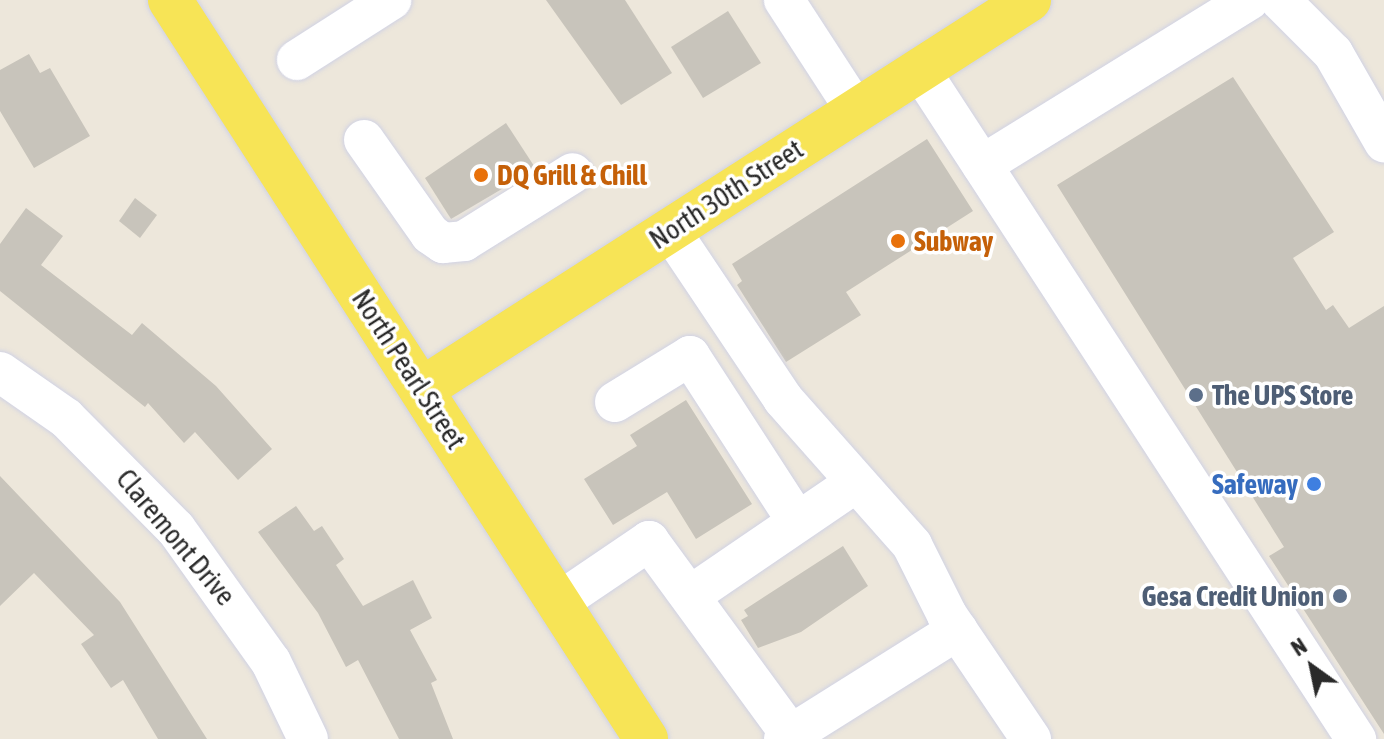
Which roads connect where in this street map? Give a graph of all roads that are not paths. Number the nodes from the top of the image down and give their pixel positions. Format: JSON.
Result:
{"nodes":[{"id":1,"x":170,"y":0,"type":"edge"},
{"id":2,"x":391,"y":0,"type":"edge"},
{"id":3,"x":784,"y":0,"type":"edge"},
{"id":4,"x":1029,"y":0,"type":"edge"},
{"id":5,"x":1249,"y":0,"type":"edge"},
{"id":6,"x":1280,"y":0,"type":"edge"},
{"id":7,"x":297,"y":60,"type":"dead end"},
{"id":8,"x":920,"y":70,"type":"junction"},
{"id":9,"x":856,"y":111,"type":"junction"},
{"id":10,"x":364,"y":140,"type":"dead end"},
{"id":11,"x":1384,"y":142,"type":"edge"},
{"id":12,"x":982,"y":165,"type":"junction"},
{"id":13,"x":573,"y":173,"type":"dead end"},
{"id":14,"x":670,"y":230,"type":"junction"},
{"id":15,"x":0,"y":372,"type":"edge"},
{"id":16,"x":422,"y":389,"type":"junction"},
{"id":17,"x":783,"y":399,"type":"junction"},
{"id":18,"x":615,"y":402,"type":"dead end"},
{"id":19,"x":736,"y":426,"type":"junction"},
{"id":20,"x":852,"y":485,"type":"junction"},
{"id":21,"x":796,"y":520,"type":"junction"},
{"id":22,"x":691,"y":595,"type":"junction"},
{"id":23,"x":559,"y":602,"type":"junction"},
{"id":24,"x":958,"y":630,"type":"junction"},
{"id":25,"x":789,"y":738,"type":"edge"},
{"id":26,"x":308,"y":739,"type":"edge"},
{"id":27,"x":646,"y":739,"type":"edge"},
{"id":28,"x":1031,"y":739,"type":"edge"},
{"id":29,"x":1356,"y":739,"type":"edge"}],
"edges":[{"from":1,"to":16,"type":"main road","name":"North Pearl Street"},
{"from":2,"to":7,"type":"street"},
{"from":3,"to":9,"type":"street"},
{"from":4,"to":8,"type":"main road","name":"North 30th Street"},
{"from":5,"to":12,"type":"street"},
{"from":6,"to":11,"type":"street"},
{"from":8,"to":9,"type":"main road","name":"North 30th Street"},
{"from":8,"to":12,"type":"street"},
{"from":9,"to":14,"type":"main road","name":"North 30th Street"},
{"from":10,"to":13,"type":"street"},
{"from":12,"to":29,"type":"street"},
{"from":14,"to":16,"type":"main road","name":"North 30th Street"},
{"from":14,"to":17,"type":"street"},
{"from":15,"to":26,"type":"street","name":"Claremont Drive"},
{"from":16,"to":23,"type":"main road","name":"North Pearl Street"},
{"from":17,"to":19,"type":"street"},
{"from":17,"to":20,"type":"street"},
{"from":18,"to":19,"type":"street"},
{"from":19,"to":21,"type":"street"},
{"from":20,"to":21,"type":"street"},
{"from":20,"to":24,"type":"street"},
{"from":21,"to":22,"type":"street"},
{"from":22,"to":23,"type":"street"},
{"from":22,"to":25,"type":"street"},
{"from":23,"to":27,"type":"main road","name":"North Pearl Street"},
{"from":24,"to":25,"type":"street"},
{"from":24,"to":28,"type":"street"}]}
